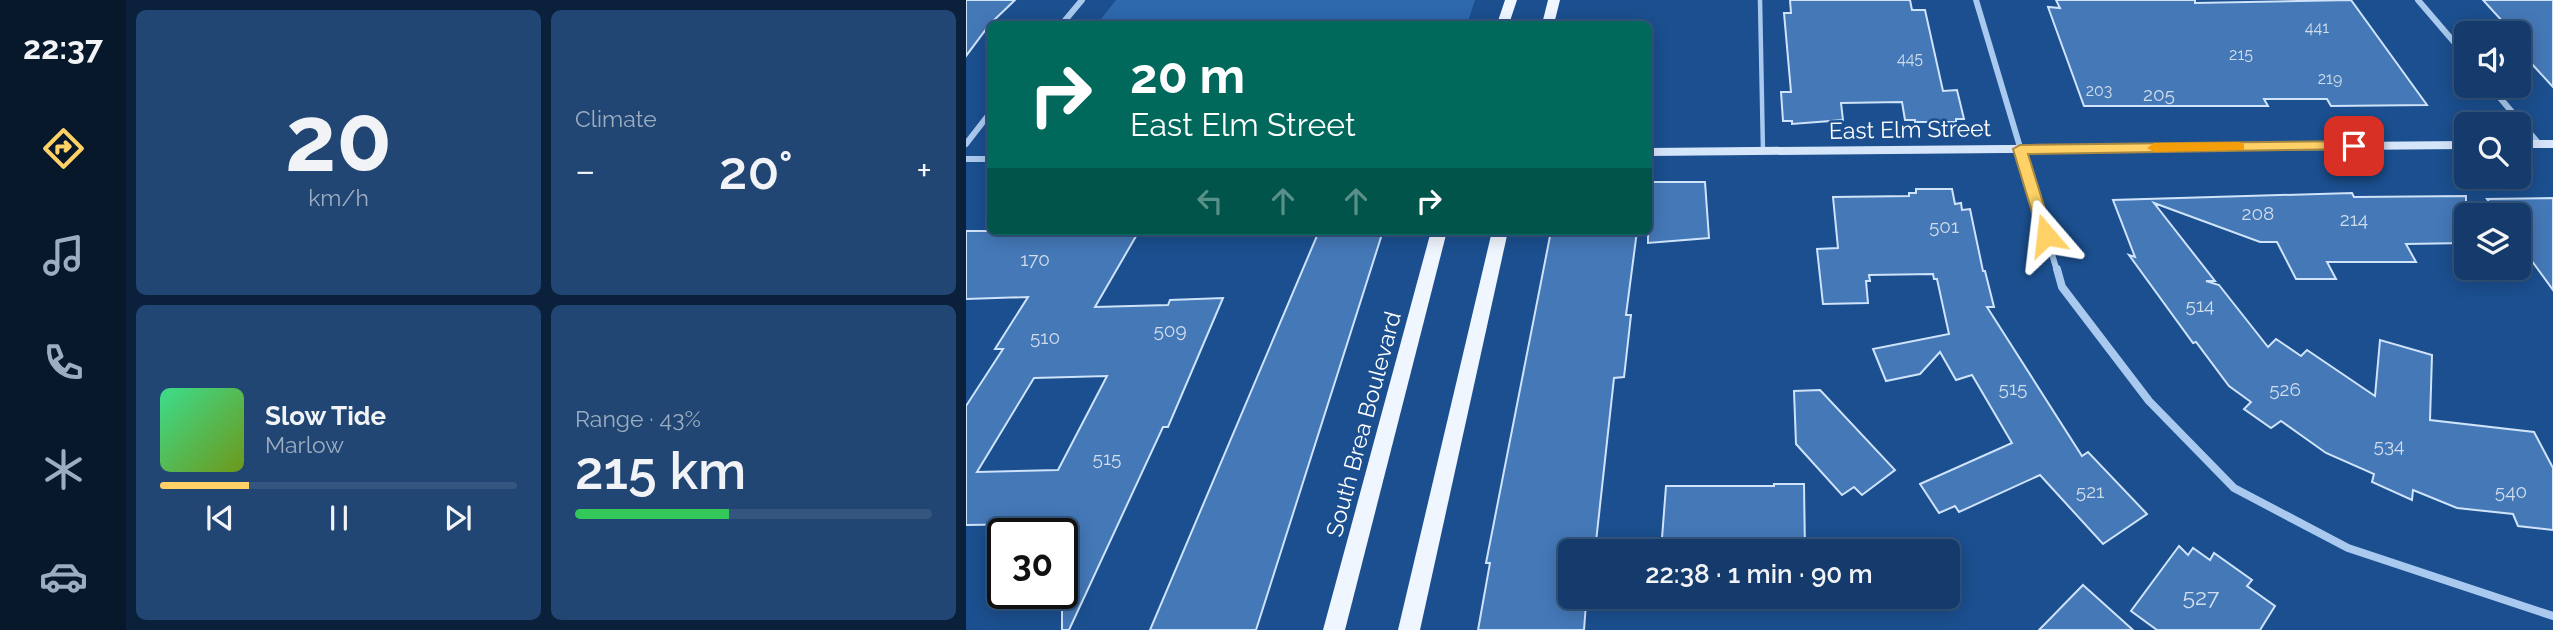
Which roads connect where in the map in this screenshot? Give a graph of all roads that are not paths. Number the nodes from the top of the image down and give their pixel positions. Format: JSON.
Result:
{"nodes":[{"id":1,"x":1082,"y":0,"type":"edge"},
{"id":2,"x":1511,"y":0,"type":"edge"},
{"id":3,"x":1554,"y":0,"type":"edge"},
{"id":4,"x":1760,"y":0,"type":"edge"},
{"id":5,"x":1976,"y":0,"type":"edge"},
{"id":6,"x":2418,"y":0,"type":"edge"},
{"id":7,"x":1064,"y":21,"type":"edge"},
{"id":8,"x":1504,"y":21,"type":"edge"},
{"id":9,"x":1549,"y":21,"type":"edge"},
{"id":10,"x":2454,"y":42,"type":"edge"},
{"id":11,"x":2500,"y":98,"type":"edge"},
{"id":12,"x":987,"y":117,"type":"edge"},
{"id":13,"x":966,"y":144,"type":"edge"},
{"id":14,"x":2531,"y":144,"type":"edge"},
{"id":15,"x":2539,"y":144,"type":"junction"},
{"id":16,"x":2553,"y":144,"type":"edge"},
{"id":17,"x":2454,"y":145,"type":"edge"},
{"id":18,"x":2020,"y":149,"type":"junction"},
{"id":19,"x":1652,"y":152,"type":"edge"},
{"id":20,"x":1763,"y":152,"type":"junction"},
{"id":21,"x":966,"y":159,"type":"edge"},
{"id":22,"x":987,"y":159,"type":"edge"},
{"id":23,"x":1439,"y":235,"type":"edge"},
{"id":24,"x":1499,"y":235,"type":"edge"},
{"id":25,"x":2553,"y":616,"type":"edge"},
{"id":26,"x":1334,"y":630,"type":"edge"},
{"id":27,"x":1409,"y":630,"type":"edge"}],
"edges":[{"from":1,"to":7,"type":"street"},
{"from":2,"to":8,"type":"main road"},
{"from":3,"to":9,"type":"main road"},
{"from":4,"to":20,"type":"lane"},
{"from":5,"to":18,"type":"street"},
{"from":6,"to":10,"type":"street"},
{"from":11,"to":15,"type":"street"},
{"from":12,"to":13,"type":"street"},
{"from":14,"to":15,"type":"street"},
{"from":15,"to":16,"type":"street"},
{"from":17,"to":18,"type":"street","name":"East Elm Street"},
{"from":18,"to":20,"type":"street","name":"East Elm Street"},
{"from":18,"to":25,"type":"street"},
{"from":19,"to":20,"type":"street","name":"East Elm Street"},
{"from":21,"to":22,"type":"street"},
{"from":23,"to":26,"type":"main road","name":"South Brea Boulevard"},
{"from":24,"to":27,"type":"main road"}]}
